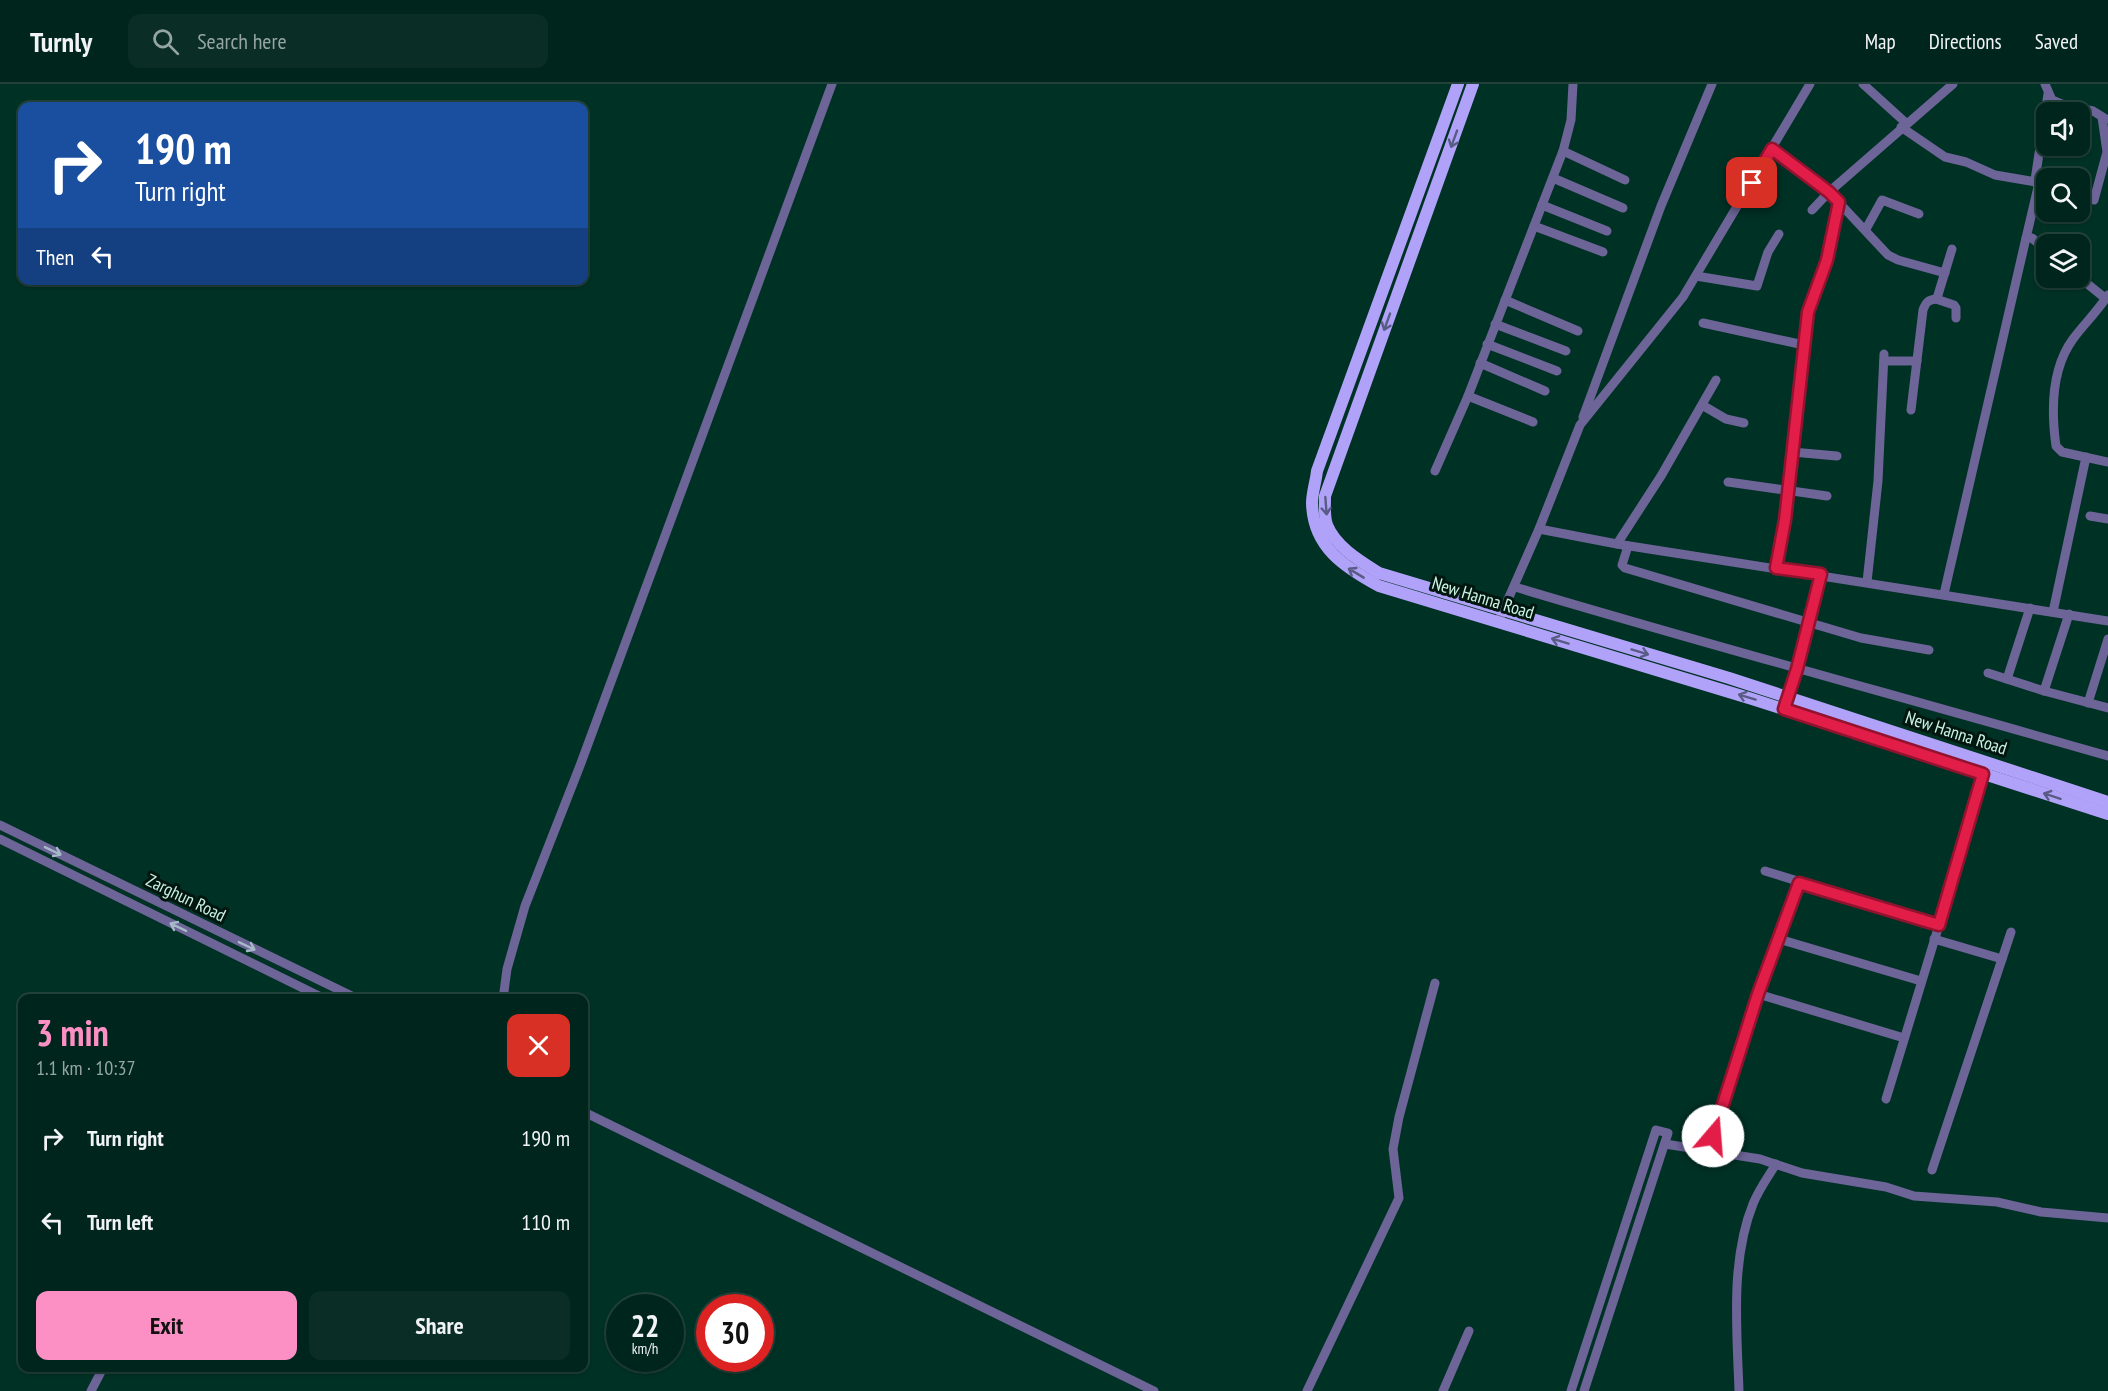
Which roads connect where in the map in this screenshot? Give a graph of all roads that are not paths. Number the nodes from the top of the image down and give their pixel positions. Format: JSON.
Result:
{"nodes":[{"id":1,"x":832,"y":84,"type":"edge"},
{"id":2,"x":1458,"y":84,"type":"edge"},
{"id":3,"x":1473,"y":84,"type":"edge"},
{"id":4,"x":1573,"y":84,"type":"edge"},
{"id":5,"x":1712,"y":84,"type":"edge"},
{"id":6,"x":1810,"y":84,"type":"edge"},
{"id":7,"x":1863,"y":84,"type":"edge"},
{"id":8,"x":1953,"y":84,"type":"edge"},
{"id":9,"x":2045,"y":84,"type":"edge"},
{"id":10,"x":2048,"y":94,"type":"junction"},
{"id":11,"x":2105,"y":118,"type":"edge"},
{"id":12,"x":1904,"y":125,"type":"junction"},
{"id":13,"x":1772,"y":149,"type":"junction"},
{"id":14,"x":1563,"y":151,"type":"junction"},
{"id":15,"x":2038,"y":168,"type":"edge"},
{"id":16,"x":1553,"y":178,"type":"junction"},
{"id":17,"x":1626,"y":180,"type":"dead end"},
{"id":18,"x":2036,"y":182,"type":"edge"},
{"id":19,"x":1829,"y":192,"type":"junction"},
{"id":20,"x":2036,"y":196,"type":"edge"},
{"id":21,"x":2094,"y":200,"type":"dead end"},
{"id":22,"x":1839,"y":202,"type":"junction"},
{"id":23,"x":1542,"y":205,"type":"junction"},
{"id":24,"x":1623,"y":208,"type":"dead end"},
{"id":25,"x":1812,"y":210,"type":"dead end"},
{"id":26,"x":1919,"y":214,"type":"dead end"},
{"id":27,"x":1534,"y":226,"type":"junction"},
{"id":28,"x":1866,"y":229,"type":"junction"},
{"id":29,"x":1607,"y":231,"type":"dead end"},
{"id":30,"x":1779,"y":234,"type":"dead end"},
{"id":31,"x":2026,"y":238,"type":"junction"},
{"id":32,"x":2036,"y":241,"type":"edge"},
{"id":33,"x":1952,"y":249,"type":"dead end"},
{"id":34,"x":1602,"y":252,"type":"dead end"},
{"id":35,"x":1945,"y":273,"type":"junction"},
{"id":36,"x":1696,"y":276,"type":"junction"},
{"id":37,"x":2090,"y":285,"type":"edge"},
{"id":38,"x":2107,"y":297,"type":"edge"},
{"id":39,"x":1936,"y":299,"type":"junction"},
{"id":40,"x":1505,"y":300,"type":"junction"},
{"id":41,"x":1956,"y":318,"type":"dead end"},
{"id":42,"x":1703,"y":323,"type":"dead end"},
{"id":43,"x":1495,"y":324,"type":"junction"},
{"id":44,"x":1578,"y":331,"type":"dead end"},
{"id":45,"x":1487,"y":344,"type":"junction"},
{"id":46,"x":1804,"y":345,"type":"junction"},
{"id":47,"x":1566,"y":351,"type":"dead end"},
{"id":48,"x":1917,"y":361,"type":"junction"},
{"id":49,"x":1480,"y":363,"type":"junction"},
{"id":50,"x":1557,"y":372,"type":"dead end"},
{"id":51,"x":1716,"y":380,"type":"dead end"},
{"id":52,"x":1545,"y":391,"type":"dead end"},
{"id":53,"x":1468,"y":396,"type":"junction"},
{"id":54,"x":1702,"y":405,"type":"junction"},
{"id":55,"x":1911,"y":410,"type":"dead end"},
{"id":56,"x":1533,"y":422,"type":"dead end"},
{"id":57,"x":1744,"y":423,"type":"dead end"},
{"id":58,"x":1580,"y":425,"type":"junction"},
{"id":59,"x":1792,"y":452,"type":"junction"},
{"id":60,"x":1837,"y":456,"type":"dead end"},
{"id":61,"x":2086,"y":457,"type":"junction"},
{"id":62,"x":2108,"y":462,"type":"edge"},
{"id":63,"x":1435,"y":471,"type":"dead end"},
{"id":64,"x":1728,"y":482,"type":"dead end"},
{"id":65,"x":1788,"y":490,"type":"junction"},
{"id":66,"x":1827,"y":496,"type":"dead end"},
{"id":67,"x":2090,"y":516,"type":"dead end"},
{"id":68,"x":2108,"y":519,"type":"edge"},
{"id":69,"x":1539,"y":530,"type":"junction"},
{"id":70,"x":1617,"y":544,"type":"junction"},
{"id":71,"x":1628,"y":546,"type":"junction"},
{"id":72,"x":1776,"y":568,"type":"junction"},
{"id":73,"x":1821,"y":574,"type":"junction"},
{"id":74,"x":1867,"y":582,"type":"junction"},
{"id":75,"x":1515,"y":587,"type":"junction"},
{"id":76,"x":1944,"y":594,"type":"junction"},
{"id":77,"x":2030,"y":608,"type":"junction"},
{"id":78,"x":2053,"y":612,"type":"junction"},
{"id":79,"x":2069,"y":614,"type":"junction"},
{"id":80,"x":1501,"y":617,"type":"junction"},
{"id":81,"x":2108,"y":621,"type":"edge"},
{"id":82,"x":1809,"y":622,"type":"junction"},
{"id":83,"x":2108,"y":639,"type":"edge"},
{"id":84,"x":1929,"y":650,"type":"dead end"},
{"id":85,"x":1797,"y":669,"type":"junction"},
{"id":86,"x":1988,"y":673,"type":"dead end"},
{"id":87,"x":2007,"y":679,"type":"junction"},
{"id":88,"x":2044,"y":691,"type":"junction"},
{"id":89,"x":1786,"y":703,"type":"junction"},
{"id":90,"x":2088,"y":703,"type":"junction"},
{"id":91,"x":2108,"y":708,"type":"edge"},
{"id":92,"x":2108,"y":756,"type":"edge"},
{"id":93,"x":1983,"y":774,"type":"junction"},
{"id":94,"x":2108,"y":802,"type":"edge"},
{"id":95,"x":2108,"y":814,"type":"edge"},
{"id":96,"x":0,"y":825,"type":"edge"},
{"id":97,"x":0,"y":840,"type":"edge"},
{"id":98,"x":1765,"y":872,"type":"dead end"},
{"id":99,"x":1799,"y":883,"type":"junction"},
{"id":100,"x":1939,"y":925,"type":"junction"},
{"id":101,"x":2011,"y":932,"type":"dead end"},
{"id":102,"x":1779,"y":939,"type":"junction"},
{"id":103,"x":1934,"y":939,"type":"junction"},
{"id":104,"x":2002,"y":959,"type":"junction"},
{"id":105,"x":313,"y":978,"type":"junction"},
{"id":106,"x":1921,"y":981,"type":"junction"},
{"id":107,"x":1435,"y":983,"type":"dead end"},
{"id":108,"x":307,"y":990,"type":"junction"},
{"id":109,"x":304,"y":994,"type":"edge"},
{"id":110,"x":315,"y":994,"type":"edge"},
{"id":111,"x":347,"y":994,"type":"edge"},
{"id":112,"x":500,"y":994,"type":"edge"},
{"id":113,"x":1758,"y":994,"type":"junction"},
{"id":114,"x":1904,"y":1038,"type":"junction"},
{"id":115,"x":1886,"y":1099,"type":"dead end"},
{"id":116,"x":588,"y":1114,"type":"edge"},
{"id":117,"x":1713,"y":1136,"type":"dead end"},
{"id":118,"x":1665,"y":1144,"type":"junction"},
{"id":119,"x":1776,"y":1164,"type":"junction"},
{"id":120,"x":1932,"y":1170,"type":"dead end"},
{"id":121,"x":2108,"y":1218,"type":"edge"},
{"id":122,"x":1469,"y":1331,"type":"dead end"},
{"id":123,"x":101,"y":1372,"type":"edge"},
{"id":124,"x":90,"y":1391,"type":"edge"},
{"id":125,"x":1154,"y":1391,"type":"edge"},
{"id":126,"x":1306,"y":1391,"type":"edge"},
{"id":127,"x":1443,"y":1391,"type":"edge"},
{"id":128,"x":1571,"y":1391,"type":"edge"},
{"id":129,"x":1584,"y":1391,"type":"edge"},
{"id":130,"x":1739,"y":1391,"type":"edge"}],
"edges":[{"from":1,"to":112,"type":"street"},
{"from":80,"to":2,"type":"main road","name":"New Hanna Road","one_way":true},
{"from":3,"to":80,"type":"main road","name":"New Hanna Road","one_way":true},
{"from":4,"to":14,"type":"street"},
{"from":5,"to":58,"type":"street"},
{"from":6,"to":13,"type":"street"},
{"from":7,"to":12,"type":"street"},
{"from":8,"to":12,"type":"street"},
{"from":9,"to":10,"type":"street"},
{"from":10,"to":11,"type":"street"},
{"from":10,"to":15,"type":"street"},
{"from":11,"to":21,"type":"street"},
{"from":12,"to":18,"type":"street"},
{"from":12,"to":19,"type":"street"},
{"from":13,"to":19,"type":"street"},
{"from":13,"to":36,"type":"street"},
{"from":14,"to":16,"type":"street"},
{"from":14,"to":17,"type":"street"},
{"from":16,"to":23,"type":"street"},
{"from":16,"to":24,"type":"street"},
{"from":19,"to":22,"type":"street"},
{"from":19,"to":25,"type":"street"},
{"from":20,"to":31,"type":"street"},
{"from":22,"to":28,"type":"street"},
{"from":22,"to":46,"type":"street"},
{"from":23,"to":27,"type":"street"},
{"from":23,"to":29,"type":"street"},
{"from":26,"to":28,"type":"street"},
{"from":27,"to":34,"type":"street"},
{"from":27,"to":40,"type":"street"},
{"from":28,"to":35,"type":"street"},
{"from":30,"to":36,"type":"street"},
{"from":31,"to":32,"type":"street"},
{"from":31,"to":76,"type":"street"},
{"from":33,"to":35,"type":"street"},
{"from":35,"to":39,"type":"street"},
{"from":36,"to":58,"type":"street"},
{"from":37,"to":38,"type":"street"},
{"from":38,"to":61,"type":"street"},
{"from":39,"to":41,"type":"street"},
{"from":39,"to":48,"type":"street"},
{"from":40,"to":43,"type":"street"},
{"from":40,"to":44,"type":"street"},
{"from":42,"to":46,"type":"street"},
{"from":43,"to":45,"type":"street"},
{"from":43,"to":47,"type":"street"},
{"from":45,"to":49,"type":"street"},
{"from":45,"to":50,"type":"street"},
{"from":46,"to":59,"type":"street"},
{"from":48,"to":55,"type":"street"},
{"from":48,"to":74,"type":"street"},
{"from":49,"to":52,"type":"street"},
{"from":49,"to":53,"type":"street"},
{"from":51,"to":54,"type":"street"},
{"from":53,"to":56,"type":"street"},
{"from":53,"to":63,"type":"street"},
{"from":54,"to":57,"type":"street"},
{"from":54,"to":70,"type":"street"},
{"from":58,"to":69,"type":"street"},
{"from":59,"to":60,"type":"street"},
{"from":59,"to":65,"type":"street"},
{"from":61,"to":62,"type":"street"},
{"from":61,"to":78,"type":"street"},
{"from":64,"to":65,"type":"street"},
{"from":65,"to":66,"type":"street"},
{"from":65,"to":72,"type":"street"},
{"from":67,"to":68,"type":"street"},
{"from":69,"to":70,"type":"street"},
{"from":69,"to":75,"type":"street"},
{"from":70,"to":71,"type":"street"},
{"from":71,"to":72,"type":"street"},
{"from":71,"to":82,"type":"street"},
{"from":72,"to":73,"type":"street"},
{"from":73,"to":74,"type":"street"},
{"from":73,"to":82,"type":"street"},
{"from":74,"to":76,"type":"street"},
{"from":75,"to":80,"type":"street"},
{"from":75,"to":85,"type":"street"},
{"from":76,"to":77,"type":"street"},
{"from":77,"to":78,"type":"street"},
{"from":77,"to":87,"type":"street"},
{"from":78,"to":79,"type":"street"},
{"from":79,"to":81,"type":"street"},
{"from":79,"to":88,"type":"street"},
{"from":80,"to":89,"type":"main road","name":"New Hanna Road"},
{"from":82,"to":84,"type":"street"},
{"from":82,"to":85,"type":"street"},
{"from":83,"to":90,"type":"street"},
{"from":85,"to":89,"type":"street"},
{"from":85,"to":92,"type":"street"},
{"from":86,"to":87,"type":"street"},
{"from":87,"to":88,"type":"street"},
{"from":88,"to":90,"type":"street"},
{"from":89,"to":93,"type":"main road","name":"New Hanna Road"},
{"from":89,"to":94,"type":"main road","name":"New Hanna Road"},
{"from":90,"to":91,"type":"street"},
{"from":95,"to":93,"type":"main road","name":"New Hanna Road","one_way":true},
{"from":93,"to":100,"type":"street"},
{"from":96,"to":105,"type":"street","name":"Zarghun Road","one_way":true},
{"from":108,"to":97,"type":"street","one_way":true},
{"from":98,"to":99,"type":"street"},
{"from":99,"to":100,"type":"street"},
{"from":99,"to":102,"type":"street"},
{"from":100,"to":103,"type":"street"},
{"from":101,"to":104,"type":"street"},
{"from":102,"to":106,"type":"street"},
{"from":102,"to":113,"type":"street"},
{"from":103,"to":104,"type":"street"},
{"from":103,"to":106,"type":"street"},
{"from":104,"to":120,"type":"street"},
{"from":105,"to":108,"type":"street"},
{"from":105,"to":111,"type":"street","name":"Zarghun Road"},
{"from":106,"to":114,"type":"street"},
{"from":107,"to":126,"type":"street"},
{"from":108,"to":109,"type":"street"},
{"from":108,"to":110,"type":"street"},
{"from":113,"to":114,"type":"street"},
{"from":113,"to":117,"type":"street"},
{"from":114,"to":115,"type":"street"},
{"from":116,"to":125,"type":"street"},
{"from":118,"to":119,"type":"street"},
{"from":118,"to":128,"type":"street"},
{"from":118,"to":129,"type":"street"},
{"from":119,"to":121,"type":"street"},
{"from":119,"to":130,"type":"street"},
{"from":122,"to":127,"type":"street"},
{"from":123,"to":124,"type":"street"}]}
